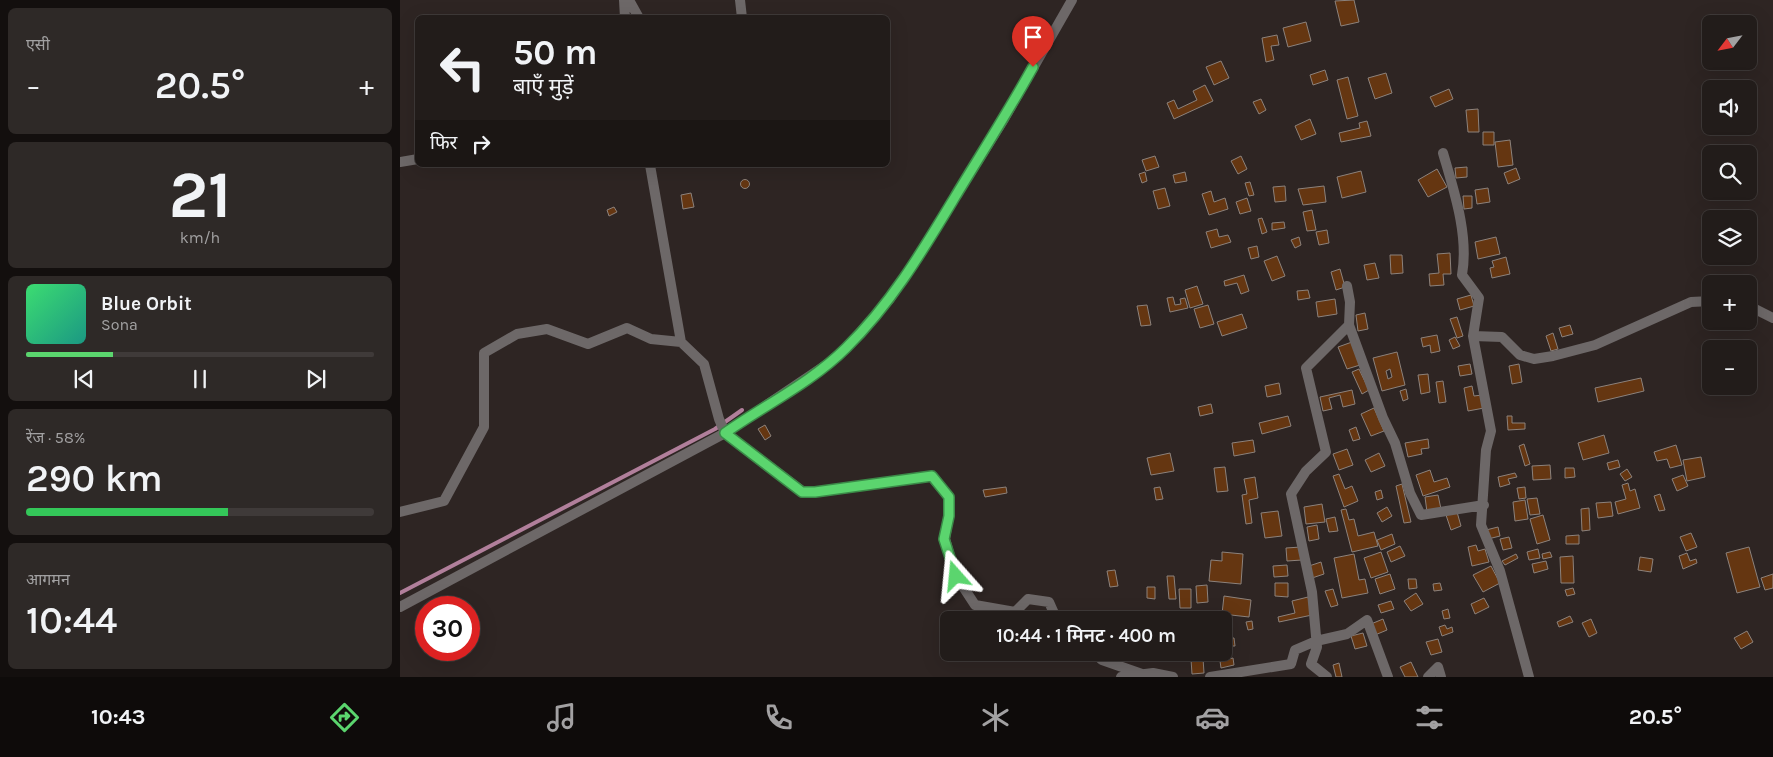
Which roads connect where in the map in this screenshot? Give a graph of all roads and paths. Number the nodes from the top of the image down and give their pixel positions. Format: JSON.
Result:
{"nodes":[{"id":1,"x":624,"y":0,"type":"edge"},
{"id":2,"x":629,"y":0,"type":"edge"},
{"id":3,"x":740,"y":0,"type":"edge"},
{"id":4,"x":1072,"y":0,"type":"edge"},
{"id":5,"x":625,"y":15,"type":"edge"},
{"id":6,"x":637,"y":15,"type":"edge"},
{"id":7,"x":742,"y":15,"type":"edge"},
{"id":8,"x":1443,"y":153,"type":"dead end"},
{"id":9,"x":415,"y":160,"type":"edge"},
{"id":10,"x":400,"y":162,"type":"edge"},
{"id":11,"x":650,"y":167,"type":"edge"},
{"id":12,"x":1347,"y":286,"type":"dead end"},
{"id":13,"x":1702,"y":301,"type":"edge"},
{"id":14,"x":1757,"y":310,"type":"edge"},
{"id":15,"x":1773,"y":318,"type":"edge"},
{"id":16,"x":1349,"y":325,"type":"junction"},
{"id":17,"x":1473,"y":336,"type":"junction"},
{"id":18,"x":681,"y":342,"type":"junction"},
{"id":19,"x":725,"y":431,"type":"junction"},
{"id":20,"x":1484,"y":505,"type":"junction"},
{"id":21,"x":400,"y":512,"type":"edge"},
{"id":22,"x":400,"y":607,"type":"edge"},
{"id":23,"x":1009,"y":611,"type":"edge"},
{"id":24,"x":1016,"y":611,"type":"edge"},
{"id":25,"x":1053,"y":611,"type":"edge"},
{"id":26,"x":1316,"y":640,"type":"junction"},
{"id":27,"x":1105,"y":661,"type":"edge"},
{"id":28,"x":1143,"y":676,"type":"edge"},
{"id":29,"x":1121,"y":677,"type":"edge"},
{"id":30,"x":1173,"y":677,"type":"edge"},
{"id":31,"x":1210,"y":677,"type":"edge"},
{"id":32,"x":1327,"y":677,"type":"edge"},
{"id":33,"x":1388,"y":677,"type":"edge"},
{"id":34,"x":1428,"y":677,"type":"edge"},
{"id":35,"x":1441,"y":677,"type":"edge"},
{"id":36,"x":1529,"y":677,"type":"edge"}],
"edges":[{"from":1,"to":5,"type":"street"},
{"from":2,"to":6,"type":"street"},
{"from":3,"to":7,"type":"street"},
{"from":4,"to":19,"type":"street"},
{"from":8,"to":17,"type":"street"},
{"from":9,"to":10,"type":"street"},
{"from":11,"to":18,"type":"street"},
{"from":12,"to":16,"type":"street"},
{"from":13,"to":17,"type":"street"},
{"from":14,"to":15,"type":"street"},
{"from":16,"to":20,"type":"street"},
{"from":16,"to":26,"type":"street"},
{"from":17,"to":20,"type":"street"},
{"from":18,"to":19,"type":"street"},
{"from":18,"to":21,"type":"street"},
{"from":19,"to":22,"type":"street"},
{"from":19,"to":23,"type":"street"},
{"from":20,"to":36,"type":"street"},
{"from":24,"to":25,"type":"street"},
{"from":26,"to":31,"type":"street"},
{"from":26,"to":32,"type":"street"},
{"from":26,"to":33,"type":"street"},
{"from":27,"to":28,"type":"street"},
{"from":28,"to":29,"type":"street"},
{"from":28,"to":30,"type":"street"},
{"from":34,"to":35,"type":"street"}]}
